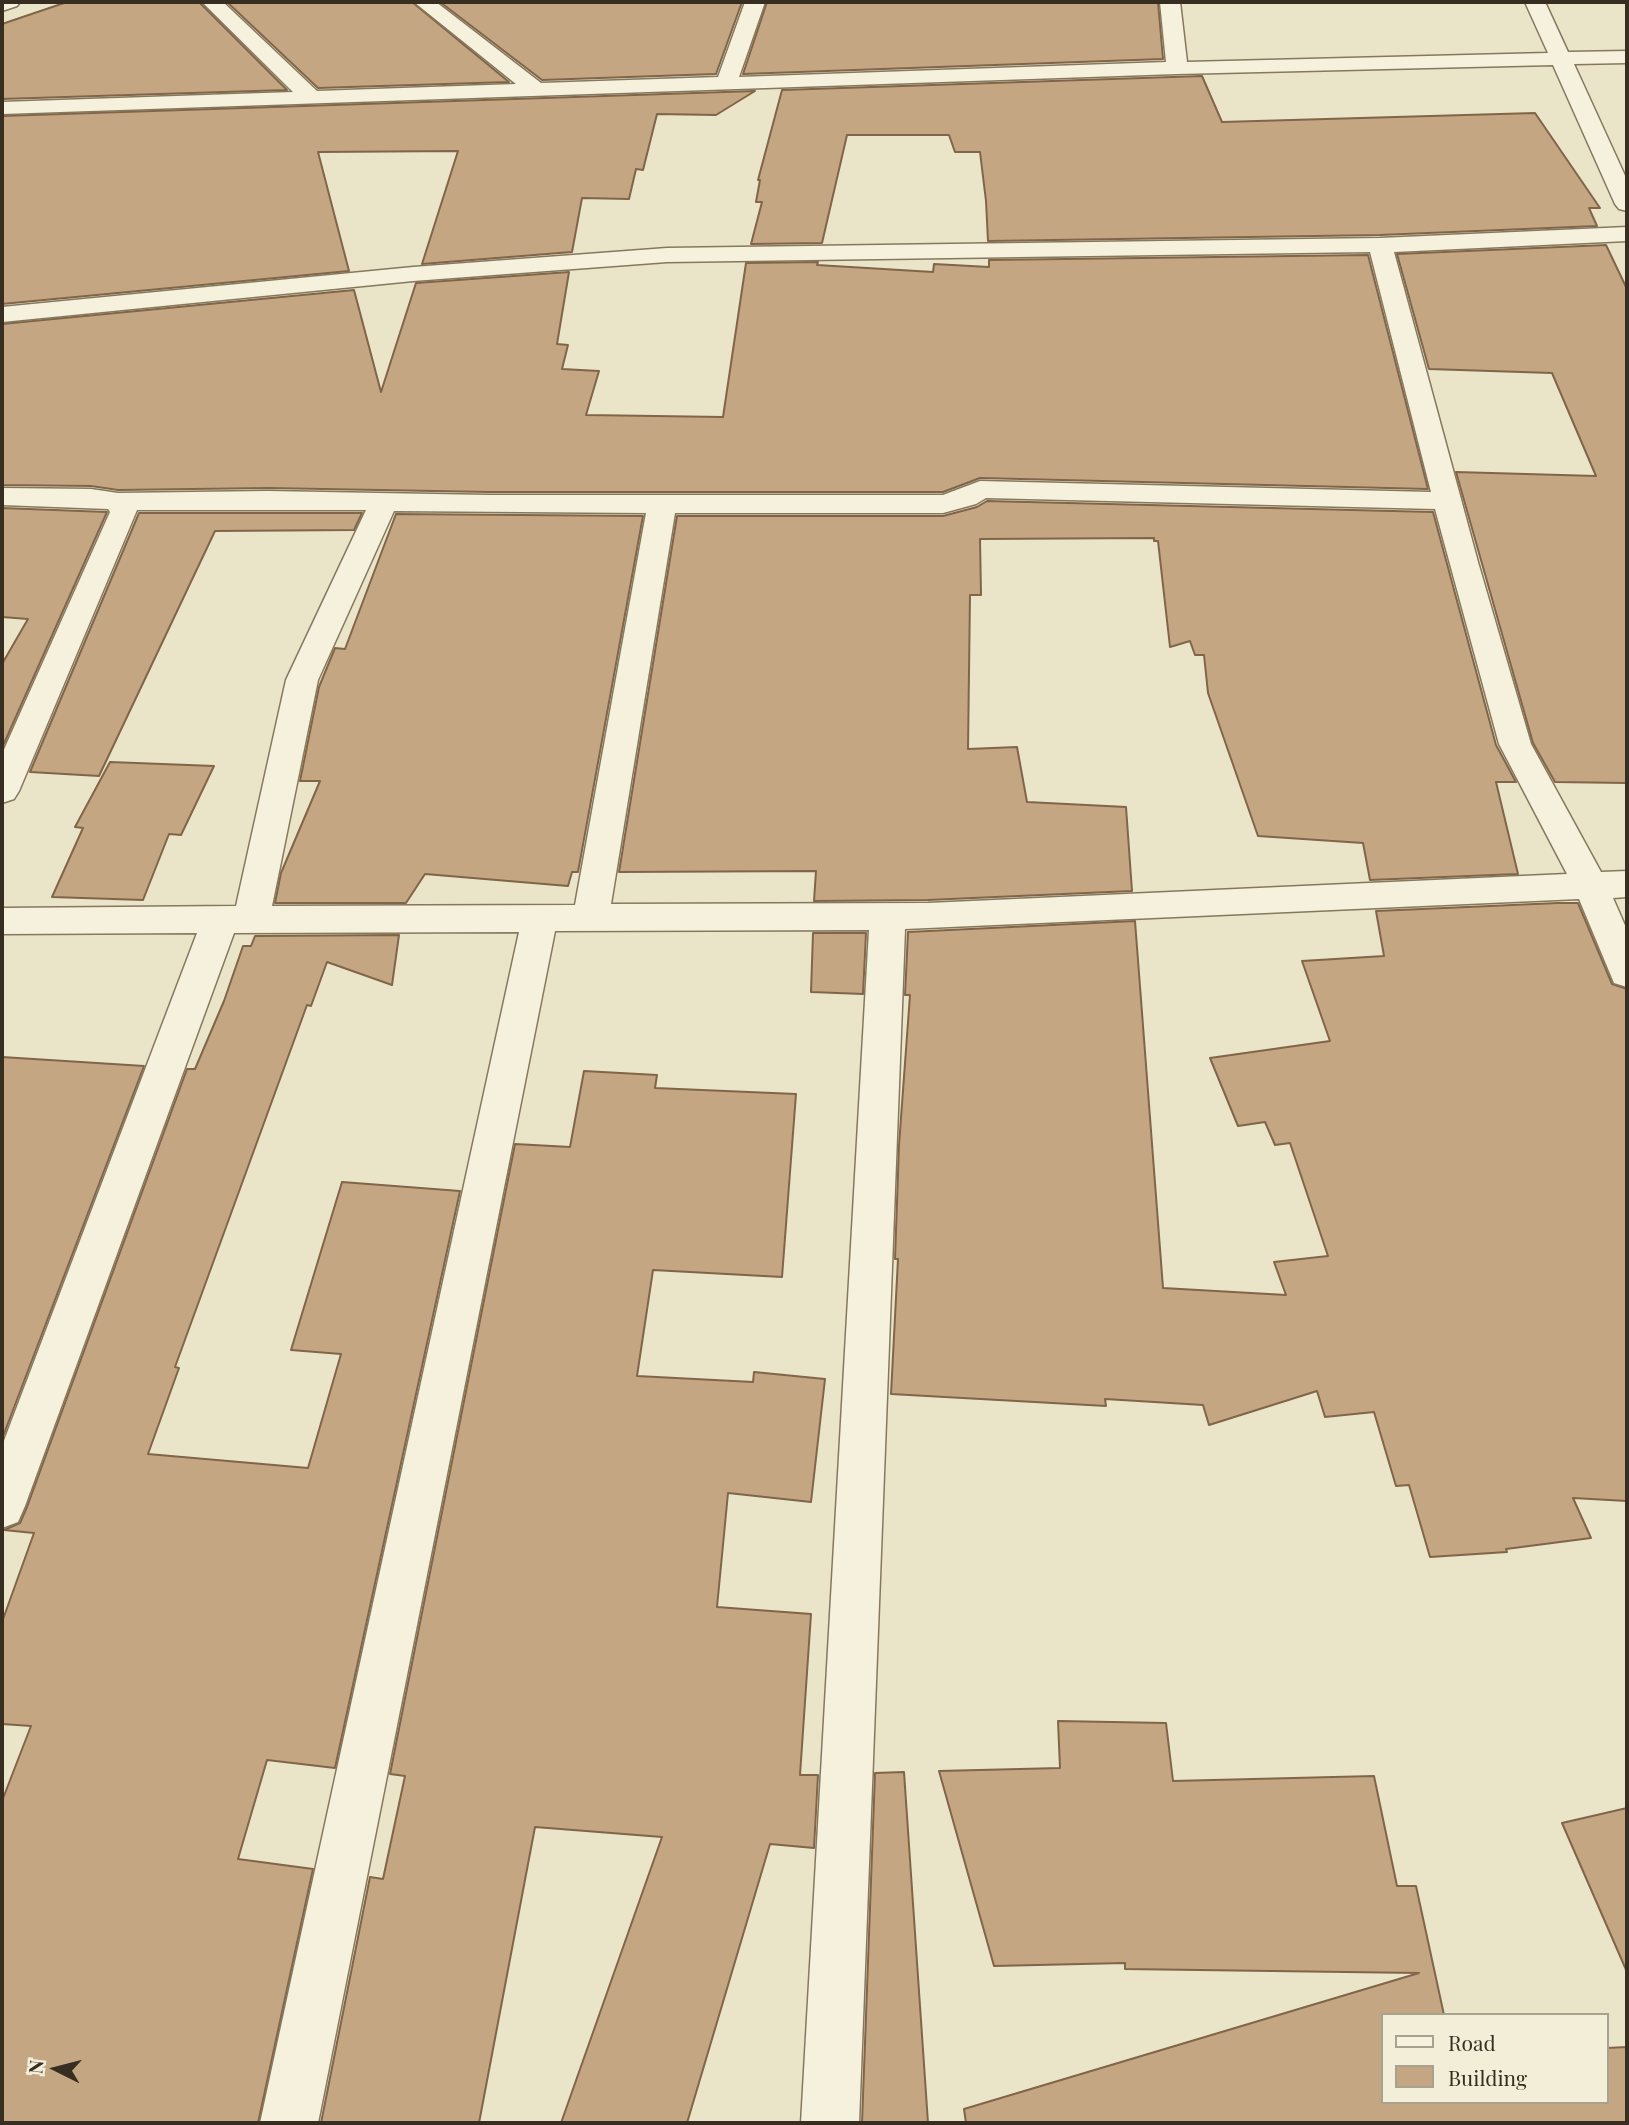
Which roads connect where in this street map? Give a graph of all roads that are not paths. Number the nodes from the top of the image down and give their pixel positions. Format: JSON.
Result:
{"nodes":[{"id":1,"x":9,"y":2,"type":"edge"},
{"id":2,"x":212,"y":2,"type":"edge"},
{"id":3,"x":424,"y":2,"type":"edge"},
{"id":4,"x":755,"y":2,"type":"edge"},
{"id":5,"x":1170,"y":2,"type":"edge"},
{"id":6,"x":1535,"y":2,"type":"edge"},
{"id":7,"x":2,"y":5,"type":"edge"},
{"id":8,"x":1627,"y":57,"type":"edge"},
{"id":9,"x":1561,"y":59,"type":"junction"},
{"id":10,"x":1177,"y":68,"type":"junction"},
{"id":11,"x":726,"y":83,"type":"junction"},
{"id":12,"x":535,"y":89,"type":"junction"},
{"id":13,"x":312,"y":98,"type":"junction"},
{"id":14,"x":2,"y":108,"type":"edge"},
{"id":15,"x":1627,"y":204,"type":"edge"},
{"id":16,"x":1627,"y":234,"type":"edge"},
{"id":17,"x":1380,"y":246,"type":"junction"},
{"id":18,"x":2,"y":314,"type":"edge"},
{"id":19,"x":2,"y":496,"type":"edge"},
{"id":20,"x":1447,"y":501,"type":"junction"},
{"id":21,"x":118,"y":502,"type":"junction"},
{"id":22,"x":384,"y":502,"type":"junction"},
{"id":23,"x":662,"y":504,"type":"junction"},
{"id":24,"x":2,"y":791,"type":"edge"},
{"id":25,"x":1590,"y":884,"type":"junction"},
{"id":26,"x":1627,"y":884,"type":"edge"},
{"id":27,"x":888,"y":916,"type":"junction"},
{"id":28,"x":591,"y":918,"type":"junction"},
{"id":29,"x":541,"y":919,"type":"junction"},
{"id":30,"x":2,"y":921,"type":"edge"},
{"id":31,"x":236,"y":921,"type":"junction"},
{"id":32,"x":1627,"y":972,"type":"edge"},
{"id":33,"x":2,"y":1506,"type":"edge"},
{"id":34,"x":289,"y":2123,"type":"edge"},
{"id":35,"x":830,"y":2123,"type":"edge"}],
"edges":[{"from":1,"to":7,"type":"street"},
{"from":2,"to":13,"type":"street"},
{"from":3,"to":12,"type":"street"},
{"from":4,"to":11,"type":"street"},
{"from":5,"to":10,"type":"street"},
{"from":6,"to":9,"type":"street"},
{"from":8,"to":9,"type":"street"},
{"from":9,"to":10,"type":"street"},
{"from":9,"to":15,"type":"street"},
{"from":10,"to":11,"type":"street"},
{"from":11,"to":12,"type":"street"},
{"from":12,"to":13,"type":"street"},
{"from":13,"to":14,"type":"street"},
{"from":16,"to":17,"type":"street"},
{"from":17,"to":18,"type":"street"},
{"from":17,"to":20,"type":"street"},
{"from":19,"to":21,"type":"street"},
{"from":20,"to":23,"type":"street"},
{"from":20,"to":25,"type":"street"},
{"from":21,"to":22,"type":"street"},
{"from":21,"to":24,"type":"street"},
{"from":22,"to":23,"type":"street"},
{"from":22,"to":31,"type":"street"},
{"from":23,"to":28,"type":"street"},
{"from":25,"to":26,"type":"street"},
{"from":25,"to":27,"type":"street"},
{"from":25,"to":32,"type":"street"},
{"from":27,"to":28,"type":"street"},
{"from":27,"to":35,"type":"street"},
{"from":28,"to":29,"type":"street"},
{"from":29,"to":31,"type":"street"},
{"from":29,"to":34,"type":"street"},
{"from":30,"to":31,"type":"street"},
{"from":31,"to":33,"type":"street"}]}
